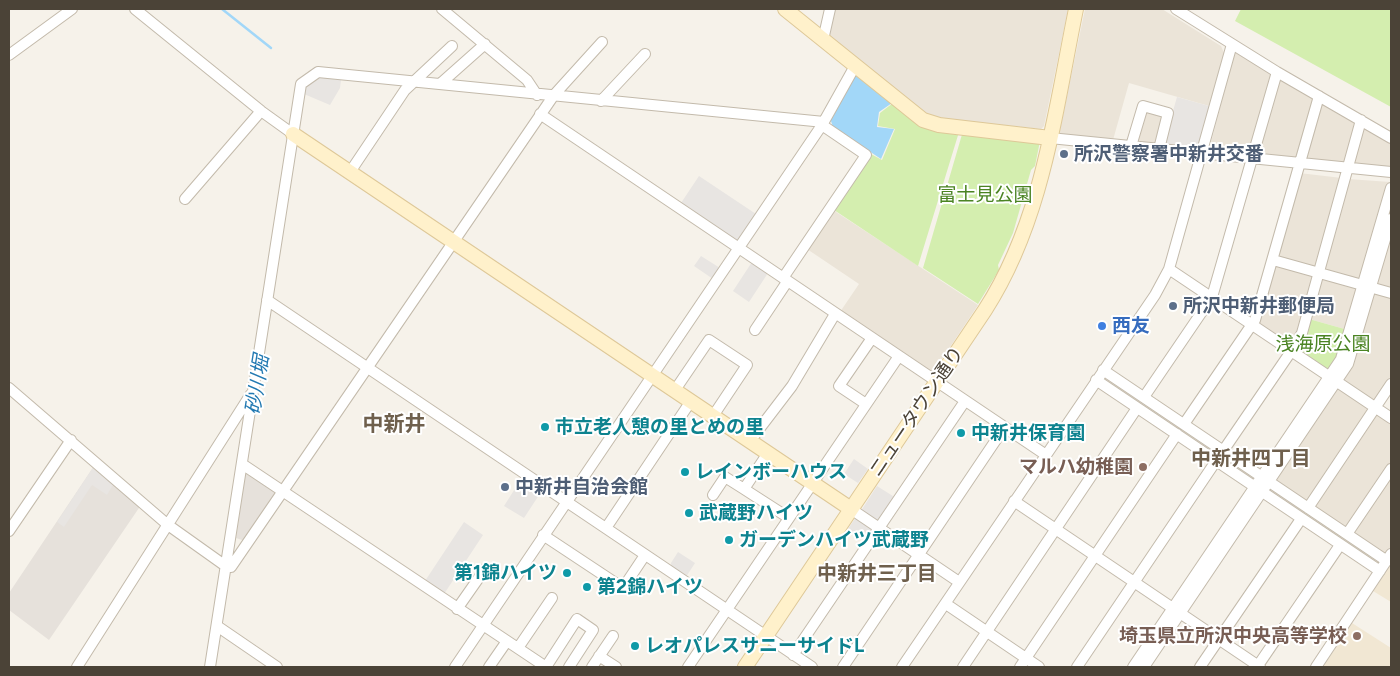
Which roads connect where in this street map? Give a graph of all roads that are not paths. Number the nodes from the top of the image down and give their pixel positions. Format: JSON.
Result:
{"nodes":[{"id":1,"x":72,"y":9,"type":"edge"},
{"id":2,"x":135,"y":9,"type":"edge"},
{"id":3,"x":442,"y":9,"type":"edge"},
{"id":4,"x":785,"y":9,"type":"edge"},
{"id":5,"x":830,"y":9,"type":"edge"},
{"id":6,"x":1076,"y":9,"type":"edge"},
{"id":7,"x":1176,"y":9,"type":"edge"},
{"id":8,"x":823,"y":40,"type":"junction"},
{"id":9,"x":602,"y":42,"type":"dead end"},
{"id":10,"x":485,"y":44,"type":"junction"},
{"id":11,"x":1232,"y":44,"type":"junction"},
{"id":12,"x":452,"y":46,"type":"dead end"},
{"id":13,"x":645,"y":54,"type":"dead end"},
{"id":14,"x":9,"y":55,"type":"edge"},
{"id":15,"x":855,"y":66,"type":"junction"},
{"id":16,"x":1277,"y":72,"type":"junction"},
{"id":17,"x":412,"y":82,"type":"junction"},
{"id":18,"x":440,"y":84,"type":"junction"},
{"id":19,"x":537,"y":95,"type":"junction"},
{"id":20,"x":554,"y":95,"type":"junction"},
{"id":21,"x":1319,"y":96,"type":"junction"},
{"id":22,"x":601,"y":100,"type":"junction"},
{"id":23,"x":261,"y":112,"type":"junction"},
{"id":24,"x":540,"y":114,"type":"junction"},
{"id":25,"x":1361,"y":120,"type":"junction"},
{"id":26,"x":823,"y":124,"type":"junction"},
{"id":27,"x":293,"y":134,"type":"junction"},
{"id":28,"x":1050,"y":138,"type":"junction"},
{"id":29,"x":1391,"y":138,"type":"edge"},
{"id":30,"x":1131,"y":146,"type":"junction"},
{"id":31,"x":1159,"y":149,"type":"junction"},
{"id":32,"x":1202,"y":153,"type":"junction"},
{"id":33,"x":1252,"y":158,"type":"junction"},
{"id":34,"x":1300,"y":164,"type":"junction"},
{"id":35,"x":1348,"y":167,"type":"junction"},
{"id":36,"x":350,"y":172,"type":"junction"},
{"id":37,"x":1391,"y":172,"type":"edge"},
{"id":38,"x":1391,"y":188,"type":"edge"},
{"id":39,"x":186,"y":199,"type":"dead end"},
{"id":40,"x":1391,"y":219,"type":"edge"},
{"id":41,"x":454,"y":241,"type":"junction"},
{"id":42,"x":738,"y":248,"type":"junction"},
{"id":43,"x":1272,"y":260,"type":"junction"},
{"id":44,"x":1169,"y":268,"type":"junction"},
{"id":45,"x":1318,"y":272,"type":"junction"},
{"id":46,"x":785,"y":280,"type":"junction"},
{"id":47,"x":1368,"y":286,"type":"junction"},
{"id":48,"x":1391,"y":293,"type":"edge"},
{"id":49,"x":1212,"y":297,"type":"junction"},
{"id":50,"x":267,"y":300,"type":"junction"},
{"id":51,"x":835,"y":314,"type":"junction"},
{"id":52,"x":1252,"y":324,"type":"junction"},
{"id":53,"x":755,"y":330,"type":"dead end"},
{"id":54,"x":872,"y":338,"type":"junction"},
{"id":55,"x":1292,"y":350,"type":"junction"},
{"id":56,"x":899,"y":356,"type":"junction"},
{"id":57,"x":368,"y":367,"type":"junction"},
{"id":58,"x":1103,"y":370,"type":"junction"},
{"id":59,"x":653,"y":375,"type":"junction"},
{"id":60,"x":1333,"y":379,"type":"junction"},
{"id":61,"x":1096,"y":380,"type":"junction"},
{"id":62,"x":937,"y":382,"type":"junction"},
{"id":63,"x":1391,"y":384,"type":"edge"},
{"id":64,"x":9,"y":388,"type":"edge"},
{"id":65,"x":253,"y":390,"type":"junction"},
{"id":66,"x":676,"y":390,"type":"junction"},
{"id":67,"x":1144,"y":397,"type":"junction"},
{"id":68,"x":691,"y":401,"type":"junction"},
{"id":69,"x":965,"y":401,"type":"junction"},
{"id":70,"x":866,"y":404,"type":"junction"},
{"id":71,"x":1137,"y":408,"type":"junction"},
{"id":72,"x":1376,"y":408,"type":"junction"},
{"id":73,"x":713,"y":416,"type":"junction"},
{"id":74,"x":1391,"y":418,"type":"edge"},
{"id":75,"x":1184,"y":424,"type":"junction"},
{"id":76,"x":1004,"y":428,"type":"junction"},
{"id":77,"x":1177,"y":434,"type":"junction"},
{"id":78,"x":71,"y":440,"type":"junction"},
{"id":79,"x":750,"y":441,"type":"junction"},
{"id":80,"x":1223,"y":451,"type":"junction"},
{"id":81,"x":768,"y":453,"type":"junction"},
{"id":82,"x":1046,"y":455,"type":"junction"},
{"id":83,"x":1216,"y":461,"type":"junction"},
{"id":84,"x":242,"y":464,"type":"junction"},
{"id":85,"x":1391,"y":469,"type":"edge"},
{"id":86,"x":1265,"y":480,"type":"junction"},
{"id":87,"x":813,"y":483,"type":"junction"},
{"id":88,"x":744,"y":489,"type":"junction"},
{"id":89,"x":1258,"y":490,"type":"junction"},
{"id":90,"x":284,"y":491,"type":"junction"},
{"id":91,"x":713,"y":494,"type":"dead end"},
{"id":92,"x":1014,"y":501,"type":"junction"},
{"id":93,"x":566,"y":502,"type":"junction"},
{"id":94,"x":1308,"y":508,"type":"junction"},
{"id":95,"x":851,"y":509,"type":"junction"},
{"id":96,"x":788,"y":518,"type":"junction"},
{"id":97,"x":1301,"y":518,"type":"junction"},
{"id":98,"x":168,"y":524,"type":"junction"},
{"id":99,"x":879,"y":527,"type":"junction"},
{"id":100,"x":606,"y":528,"type":"junction"},
{"id":101,"x":1056,"y":529,"type":"junction"},
{"id":102,"x":9,"y":531,"type":"edge"},
{"id":103,"x":1348,"y":534,"type":"junction"},
{"id":104,"x":544,"y":535,"type":"junction"},
{"id":105,"x":1340,"y":545,"type":"junction"},
{"id":106,"x":645,"y":555,"type":"junction"},
{"id":107,"x":919,"y":555,"type":"junction"},
{"id":108,"x":1095,"y":556,"type":"junction"},
{"id":109,"x":1389,"y":558,"type":"edge"},
{"id":110,"x":227,"y":567,"type":"junction"},
{"id":111,"x":485,"y":569,"type":"dead end"},
{"id":112,"x":1380,"y":571,"type":"junction"},
{"id":113,"x":959,"y":582,"type":"junction"},
{"id":114,"x":1134,"y":582,"type":"junction"},
{"id":115,"x":552,"y":598,"type":"dead end"},
{"id":116,"x":946,"y":604,"type":"junction"},
{"id":117,"x":457,"y":609,"type":"junction"},
{"id":118,"x":727,"y":609,"type":"junction"},
{"id":119,"x":1176,"y":611,"type":"junction"},
{"id":120,"x":216,"y":626,"type":"junction"},
{"id":121,"x":484,"y":626,"type":"junction"},
{"id":122,"x":987,"y":632,"type":"junction"},
{"id":123,"x":613,"y":636,"type":"dead end"},
{"id":124,"x":766,"y":636,"type":"junction"},
{"id":125,"x":1219,"y":640,"type":"junction"},
{"id":126,"x":507,"y":641,"type":"junction"},
{"id":127,"x":518,"y":648,"type":"junction"},
{"id":128,"x":794,"y":655,"type":"junction"},
{"id":129,"x":599,"y":656,"type":"junction"},
{"id":130,"x":1023,"y":663,"type":"edge"},
{"id":131,"x":77,"y":667,"type":"edge"},
{"id":132,"x":210,"y":667,"type":"edge"},
{"id":133,"x":278,"y":667,"type":"edge"},
{"id":134,"x":455,"y":667,"type":"edge"},
{"id":135,"x":489,"y":667,"type":"edge"},
{"id":136,"x":546,"y":667,"type":"edge"},
{"id":137,"x":569,"y":667,"type":"edge"},
{"id":138,"x":592,"y":667,"type":"edge"},
{"id":139,"x":616,"y":667,"type":"edge"},
{"id":140,"x":688,"y":667,"type":"edge"},
{"id":141,"x":745,"y":667,"type":"edge"},
{"id":142,"x":812,"y":667,"type":"edge"},
{"id":143,"x":842,"y":667,"type":"edge"},
{"id":144,"x":902,"y":667,"type":"edge"},
{"id":145,"x":963,"y":667,"type":"edge"},
{"id":146,"x":1039,"y":667,"type":"edge"},
{"id":147,"x":1077,"y":667,"type":"edge"},
{"id":148,"x":1133,"y":667,"type":"edge"},
{"id":149,"x":1144,"y":667,"type":"edge"},
{"id":150,"x":1200,"y":667,"type":"edge"},
{"id":151,"x":1258,"y":667,"type":"edge"},
{"id":152,"x":1316,"y":667,"type":"edge"}],
"edges":[{"from":1,"to":14,"type":"street"},
{"from":2,"to":23,"type":"street"},
{"from":3,"to":10,"type":"street"},
{"from":4,"to":8,"type":"street"},
{"from":5,"to":8,"type":"street"},
{"from":6,"to":28,"type":"street","name":"ニュータウン通り"},
{"from":7,"to":11,"type":"street"},
{"from":8,"to":15,"type":"street"},
{"from":9,"to":20,"type":"street"},
{"from":10,"to":18,"type":"street"},
{"from":10,"to":19,"type":"street"},
{"from":11,"to":16,"type":"street"},
{"from":11,"to":32,"type":"street"},
{"from":12,"to":17,"type":"street"},
{"from":13,"to":22,"type":"street"},
{"from":15,"to":26,"type":"street"},
{"from":15,"to":28,"type":"street"},
{"from":16,"to":21,"type":"street"},
{"from":16,"to":33,"type":"street"},
{"from":17,"to":18,"type":"street"},
{"from":17,"to":27,"type":"street"},
{"from":17,"to":36,"type":"street"},
{"from":18,"to":19,"type":"street"},
{"from":19,"to":20,"type":"street"},
{"from":20,"to":22,"type":"street"},
{"from":20,"to":24,"type":"street"},
{"from":21,"to":25,"type":"street"},
{"from":21,"to":34,"type":"street"},
{"from":22,"to":26,"type":"street"},
{"from":23,"to":27,"type":"street"},
{"from":23,"to":39,"type":"street"},
{"from":24,"to":41,"type":"street"},
{"from":24,"to":42,"type":"street"},
{"from":25,"to":29,"type":"street"},
{"from":25,"to":35,"type":"street"},
{"from":26,"to":42,"type":"street"},
{"from":26,"to":46,"type":"street"},
{"from":27,"to":36,"type":"street"},
{"from":27,"to":50,"type":"street"},
{"from":28,"to":30,"type":"street"},
{"from":28,"to":62,"type":"street","name":"ニュータウン通り"},
{"from":30,"to":31,"type":"street"},
{"from":30,"to":31,"type":"street"},
{"from":31,"to":32,"type":"street"},
{"from":32,"to":33,"type":"street"},
{"from":32,"to":44,"type":"street"},
{"from":33,"to":34,"type":"street"},
{"from":33,"to":49,"type":"street"},
{"from":34,"to":35,"type":"street"},
{"from":34,"to":43,"type":"street"},
{"from":35,"to":37,"type":"street"},
{"from":35,"to":45,"type":"street"},
{"from":36,"to":41,"type":"street"},
{"from":38,"to":47,"type":"street"},
{"from":40,"to":47,"type":"street"},
{"from":41,"to":57,"type":"street"},
{"from":41,"to":59,"type":"street"},
{"from":42,"to":46,"type":"street"},
{"from":42,"to":59,"type":"street"},
{"from":43,"to":45,"type":"street"},
{"from":43,"to":52,"type":"street"},
{"from":44,"to":49,"type":"street"},
{"from":44,"to":58,"type":"street"},
{"from":45,"to":47,"type":"street"},
{"from":45,"to":55,"type":"street"},
{"from":46,"to":51,"type":"street"},
{"from":46,"to":53,"type":"street"},
{"from":47,"to":48,"type":"street"},
{"from":47,"to":60,"type":"street"},
{"from":49,"to":52,"type":"street"},
{"from":49,"to":67,"type":"street"},
{"from":50,"to":57,"type":"street"},
{"from":50,"to":65,"type":"street"},
{"from":51,"to":54,"type":"street"},
{"from":51,"to":79,"type":"street"},
{"from":52,"to":55,"type":"street"},
{"from":52,"to":75,"type":"street"},
{"from":54,"to":56,"type":"street"},
{"from":54,"to":70,"type":"street"},
{"from":55,"to":60,"type":"street"},
{"from":55,"to":80,"type":"street"},
{"from":56,"to":62,"type":"street"},
{"from":56,"to":70,"type":"street"},
{"from":57,"to":90,"type":"street"},
{"from":57,"to":93,"type":"street"},
{"from":58,"to":61,"type":"street"},
{"from":58,"to":67,"type":"street"},
{"from":59,"to":66,"type":"street"},
{"from":59,"to":93,"type":"street"},
{"from":60,"to":72,"type":"street"},
{"from":60,"to":86,"type":"street"},
{"from":61,"to":71,"type":"street"},
{"from":61,"to":82,"type":"street"},
{"from":62,"to":69,"type":"street"},
{"from":62,"to":95,"type":"street","name":"ニュータウン通り"},
{"from":63,"to":72,"type":"street"},
{"from":64,"to":78,"type":"street"},
{"from":65,"to":84,"type":"street"},
{"from":65,"to":98,"type":"street"},
{"from":66,"to":68,"type":"street"},
{"from":66,"to":73,"type":"street"},
{"from":67,"to":75,"type":"street"},
{"from":68,"to":73,"type":"street"},
{"from":68,"to":100,"type":"street"},
{"from":69,"to":76,"type":"street"},
{"from":69,"to":99,"type":"street"},
{"from":70,"to":87,"type":"street"},
{"from":71,"to":77,"type":"street"},
{"from":71,"to":101,"type":"street"},
{"from":72,"to":74,"type":"street"},
{"from":72,"to":94,"type":"street"},
{"from":73,"to":79,"type":"street"},
{"from":75,"to":80,"type":"street"},
{"from":76,"to":82,"type":"street"},
{"from":76,"to":107,"type":"street"},
{"from":77,"to":83,"type":"street"},
{"from":77,"to":108,"type":"street"},
{"from":78,"to":98,"type":"street"},
{"from":78,"to":102,"type":"street"},
{"from":79,"to":81,"type":"street"},
{"from":80,"to":86,"type":"street"},
{"from":81,"to":87,"type":"street"},
{"from":81,"to":88,"type":"street"},
{"from":82,"to":92,"type":"street"},
{"from":83,"to":89,"type":"street"},
{"from":83,"to":114,"type":"street"},
{"from":84,"to":90,"type":"street"},
{"from":84,"to":110,"type":"street"},
{"from":85,"to":103,"type":"street"},
{"from":86,"to":89,"type":"street"},
{"from":86,"to":94,"type":"street"},
{"from":87,"to":95,"type":"street"},
{"from":87,"to":96,"type":"street"},
{"from":88,"to":91,"type":"street"},
{"from":88,"to":96,"type":"street"},
{"from":89,"to":97,"type":"street"},
{"from":89,"to":119,"type":"street"},
{"from":90,"to":110,"type":"street"},
{"from":90,"to":117,"type":"street"},
{"from":92,"to":101,"type":"street"},
{"from":92,"to":113,"type":"street"},
{"from":93,"to":100,"type":"street"},
{"from":93,"to":104,"type":"street"},
{"from":94,"to":103,"type":"street"},
{"from":95,"to":99,"type":"street"},
{"from":95,"to":124,"type":"street","name":"ニュータウン通り"},
{"from":96,"to":118,"type":"street"},
{"from":97,"to":105,"type":"street"},
{"from":97,"to":125,"type":"street"},
{"from":98,"to":110,"type":"street"},
{"from":98,"to":131,"type":"street"},
{"from":99,"to":107,"type":"street"},
{"from":99,"to":128,"type":"street"},
{"from":100,"to":106,"type":"street"},
{"from":101,"to":108,"type":"street"},
{"from":101,"to":122,"type":"street"},
{"from":103,"to":109,"type":"street"},
{"from":104,"to":106,"type":"street"},
{"from":104,"to":121,"type":"street"},
{"from":105,"to":112,"type":"street"},
{"from":105,"to":151,"type":"street"},
{"from":106,"to":118,"type":"street"},
{"from":107,"to":113,"type":"street"},
{"from":107,"to":143,"type":"street"},
{"from":108,"to":114,"type":"street"},
{"from":108,"to":130,"type":"street"},
{"from":109,"to":112,"type":"street"},
{"from":110,"to":120,"type":"street"},
{"from":111,"to":117,"type":"street"},
{"from":112,"to":152,"type":"street"},
{"from":113,"to":116,"type":"street"},
{"from":114,"to":119,"type":"street"},
{"from":114,"to":147,"type":"street"},
{"from":115,"to":127,"type":"street"},
{"from":116,"to":122,"type":"street"},
{"from":116,"to":144,"type":"street"},
{"from":117,"to":121,"type":"street"},
{"from":118,"to":124,"type":"street"},
{"from":118,"to":140,"type":"street"},
{"from":119,"to":125,"type":"street"},
{"from":119,"to":148,"type":"street"},
{"from":119,"to":149,"type":"street"},
{"from":120,"to":132,"type":"street"},
{"from":120,"to":133,"type":"street"},
{"from":121,"to":126,"type":"street"},
{"from":121,"to":134,"type":"street"},
{"from":122,"to":130,"type":"street"},
{"from":122,"to":145,"type":"street"},
{"from":123,"to":129,"type":"street"},
{"from":124,"to":128,"type":"street"},
{"from":124,"to":141,"type":"street","name":"ニュータウン通り"},
{"from":125,"to":150,"type":"street"},
{"from":125,"to":151,"type":"street"},
{"from":126,"to":127,"type":"street"},
{"from":126,"to":135,"type":"street"},
{"from":127,"to":136,"type":"street"},
{"from":128,"to":142,"type":"street"},
{"from":129,"to":138,"type":"street"},
{"from":129,"to":139,"type":"street"},
{"from":130,"to":146,"type":"street"},
{"from":136,"to":137,"type":"street"}]}
